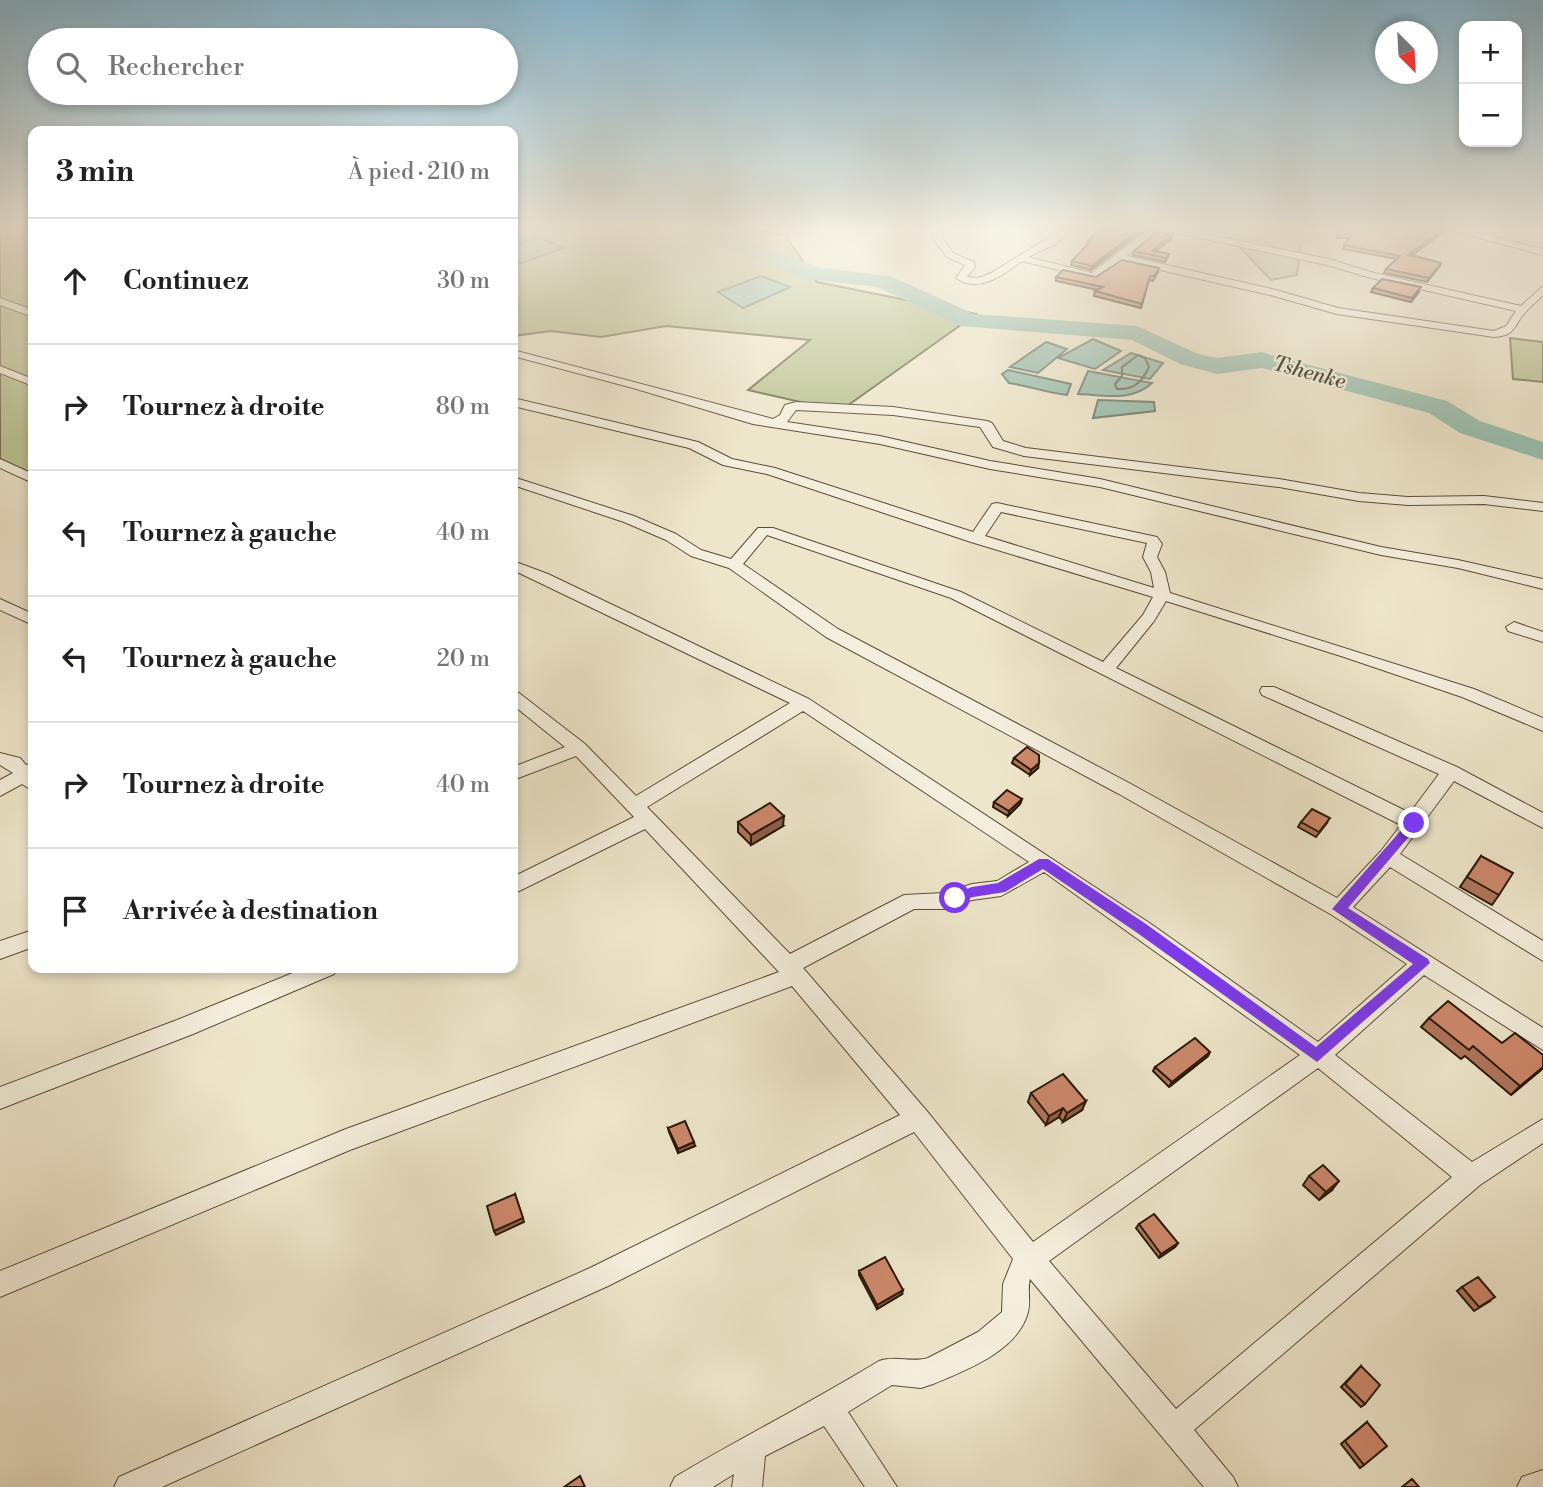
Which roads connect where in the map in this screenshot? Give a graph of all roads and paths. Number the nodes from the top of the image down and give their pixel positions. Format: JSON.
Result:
{"nodes":[{"id":1,"x":1298,"y":299,"type":"edge"},
{"id":2,"x":1478,"y":299,"type":"edge"},
{"id":3,"x":1534,"y":299,"type":"edge"},
{"id":4,"x":0,"y":301,"type":"edge"},
{"id":5,"x":28,"y":302,"type":"edge"},
{"id":6,"x":13,"y":307,"type":"junction"},
{"id":7,"x":1524,"y":310,"type":"junction"},
{"id":8,"x":0,"y":312,"type":"edge"},
{"id":9,"x":28,"y":312,"type":"edge"},
{"id":10,"x":518,"y":354,"type":"edge"},
{"id":11,"x":0,"y":369,"type":"edge"},
{"id":12,"x":28,"y":381,"type":"edge"},
{"id":13,"x":518,"y":403,"type":"edge"},
{"id":14,"x":776,"y":423,"type":"junction"},
{"id":15,"x":0,"y":463,"type":"edge"},
{"id":16,"x":28,"y":477,"type":"edge"},
{"id":17,"x":518,"y":483,"type":"edge"},
{"id":18,"x":1543,"y":506,"type":"edge"},
{"id":19,"x":976,"y":539,"type":"junction"},
{"id":20,"x":734,"y":565,"type":"junction"},
{"id":21,"x":518,"y":567,"type":"edge"},
{"id":22,"x":1543,"y":584,"type":"edge"},
{"id":23,"x":1163,"y":594,"type":"junction"},
{"id":24,"x":0,"y":604,"type":"edge"},
{"id":25,"x":28,"y":618,"type":"edge"},
{"id":26,"x":1514,"y":627,"type":"dead end"},
{"id":27,"x":1543,"y":638,"type":"edge"},
{"id":28,"x":1106,"y":669,"type":"junction"},
{"id":29,"x":1268,"y":691,"type":"dead end"},
{"id":30,"x":518,"y":701,"type":"edge"},
{"id":31,"x":803,"y":702,"type":"junction"},
{"id":32,"x":1543,"y":725,"type":"edge"},
{"id":33,"x":579,"y":748,"type":"junction"},
{"id":34,"x":0,"y":759,"type":"edge"},
{"id":35,"x":518,"y":772,"type":"edge"},
{"id":36,"x":1451,"y":772,"type":"junction"},
{"id":37,"x":28,"y":774,"type":"edge"},
{"id":38,"x":28,"y":777,"type":"edge"},
{"id":39,"x":0,"y":789,"type":"edge"},
{"id":40,"x":641,"y":812,"type":"junction"},
{"id":41,"x":1543,"y":821,"type":"edge"},
{"id":42,"x":1414,"y":823,"type":"junction"},
{"id":43,"x":1388,"y":856,"type":"junction"},
{"id":44,"x":1043,"y":863,"type":"junction"},
{"id":45,"x":518,"y":883,"type":"edge"},
{"id":46,"x":1339,"y":909,"type":"junction"},
{"id":47,"x":28,"y":941,"type":"edge"},
{"id":48,"x":0,"y":950,"type":"edge"},
{"id":49,"x":1543,"y":952,"type":"edge"},
{"id":50,"x":1423,"y":963,"type":"junction"},
{"id":51,"x":792,"y":971,"type":"junction"},
{"id":52,"x":315,"y":973,"type":"edge"},
{"id":53,"x":1543,"y":1040,"type":"edge"},
{"id":54,"x":1317,"y":1056,"type":"junction"},
{"id":55,"x":0,"y":1098,"type":"edge"},
{"id":56,"x":918,"y":1118,"type":"junction"},
{"id":57,"x":1543,"y":1130,"type":"edge"},
{"id":58,"x":1471,"y":1177,"type":"junction"},
{"id":59,"x":1030,"y":1259,"type":"junction"},
{"id":60,"x":0,"y":1284,"type":"edge"},
{"id":61,"x":829,"y":1408,"type":"junction"},
{"id":62,"x":1175,"y":1427,"type":"junction"},
{"id":63,"x":751,"y":1448,"type":"junction"},
{"id":64,"x":1543,"y":1485,"type":"edge"},
{"id":65,"x":129,"y":1487,"type":"edge"},
{"id":66,"x":685,"y":1487,"type":"edge"},
{"id":67,"x":747,"y":1487,"type":"edge"},
{"id":68,"x":882,"y":1487,"type":"edge"},
{"id":69,"x":1223,"y":1487,"type":"edge"},
{"id":70,"x":1532,"y":1487,"type":"edge"}],
"edges":[{"from":1,"to":7,"type":"street"},
{"from":2,"to":7,"type":"street"},
{"from":3,"to":7,"type":"street"},
{"from":4,"to":6,"type":"street"},
{"from":5,"to":6,"type":"street"},
{"from":6,"to":8,"type":"street"},
{"from":6,"to":9,"type":"street"},
{"from":10,"to":14,"type":"street"},
{"from":11,"to":12,"type":"street"},
{"from":13,"to":19,"type":"street"},
{"from":14,"to":18,"type":"street"},
{"from":14,"to":22,"type":"street"},
{"from":15,"to":16,"type":"street"},
{"from":17,"to":20,"type":"street"},
{"from":19,"to":23,"type":"street"},
{"from":19,"to":23,"type":"street"},
{"from":20,"to":28,"type":"street"},
{"from":20,"to":46,"type":"street"},
{"from":21,"to":31,"type":"street"},
{"from":23,"to":28,"type":"street"},
{"from":23,"to":32,"type":"street"},
{"from":24,"to":25,"type":"street"},
{"from":26,"to":27,"type":"street"},
{"from":28,"to":42,"type":"street"},
{"from":29,"to":36,"type":"street"},
{"from":30,"to":33,"type":"street"},
{"from":31,"to":40,"type":"street"},
{"from":31,"to":44,"type":"street"},
{"from":33,"to":35,"type":"street"},
{"from":33,"to":40,"type":"street"},
{"from":34,"to":37,"type":"street"},
{"from":36,"to":41,"type":"street"},
{"from":36,"to":42,"type":"street"},
{"from":38,"to":39,"type":"street"},
{"from":40,"to":45,"type":"street"},
{"from":40,"to":51,"type":"street"},
{"from":42,"to":43,"type":"street"},
{"from":43,"to":46,"type":"street"},
{"from":43,"to":49,"type":"street"},
{"from":44,"to":51,"type":"street"},
{"from":44,"to":54,"type":"street"},
{"from":46,"to":50,"type":"street"},
{"from":47,"to":48,"type":"street"},
{"from":50,"to":53,"type":"street"},
{"from":50,"to":54,"type":"street"},
{"from":51,"to":56,"type":"street"},
{"from":51,"to":60,"type":"street"},
{"from":52,"to":55,"type":"street"},
{"from":54,"to":58,"type":"street"},
{"from":54,"to":59,"type":"street"},
{"from":56,"to":59,"type":"street"},
{"from":56,"to":65,"type":"street"},
{"from":57,"to":58,"type":"street"},
{"from":58,"to":62,"type":"street"},
{"from":59,"to":61,"type":"street"},
{"from":59,"to":62,"type":"street"},
{"from":61,"to":63,"type":"street"},
{"from":61,"to":68,"type":"street"},
{"from":62,"to":69,"type":"street"},
{"from":63,"to":66,"type":"street"},
{"from":63,"to":67,"type":"street"},
{"from":64,"to":70,"type":"street"}]}
